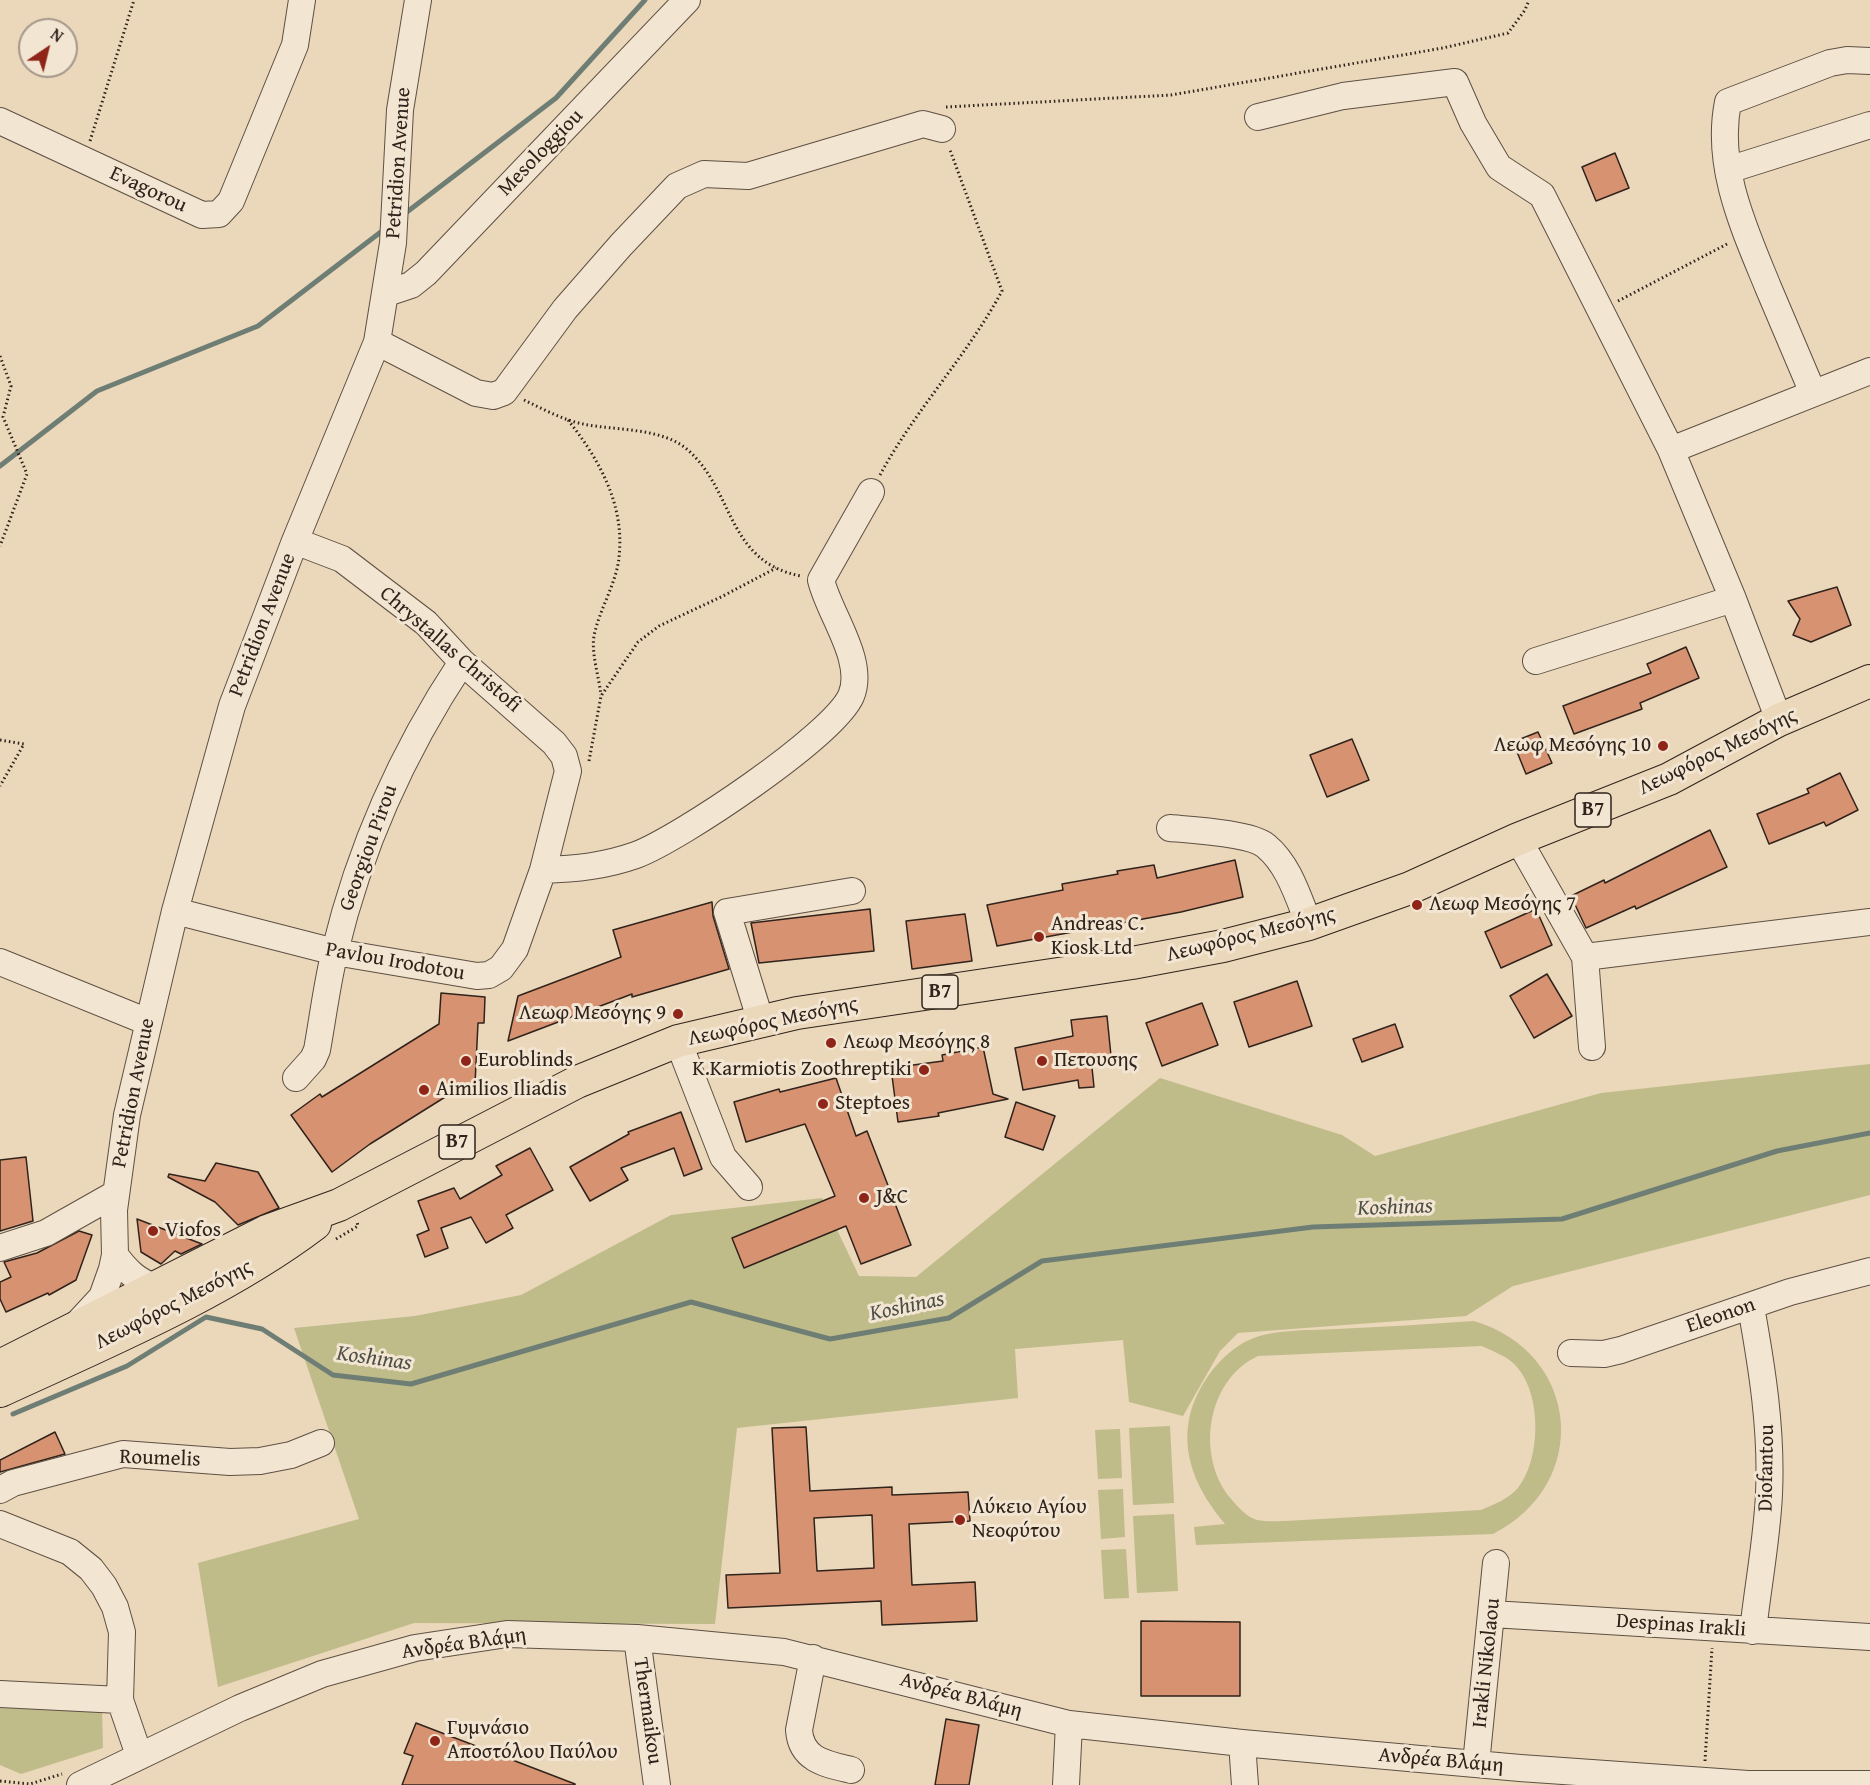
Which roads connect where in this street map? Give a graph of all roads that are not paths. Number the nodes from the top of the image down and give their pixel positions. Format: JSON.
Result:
{"nodes":[{"id":1,"x":302,"y":0,"type":"edge"},
{"id":2,"x":418,"y":0,"type":"edge"},
{"id":3,"x":687,"y":0,"type":"edge"},
{"id":4,"x":1870,"y":62,"type":"edge"},
{"id":5,"x":1258,"y":117,"type":"dead end"},
{"id":6,"x":0,"y":121,"type":"edge"},
{"id":7,"x":1870,"y":125,"type":"edge"},
{"id":8,"x":942,"y":129,"type":"road end"},
{"id":9,"x":1728,"y":171,"type":"junction"},
{"id":10,"x":388,"y":285,"type":"junction"},
{"id":11,"x":377,"y":342,"type":"junction"},
{"id":12,"x":1870,"y":370,"type":"edge"},
{"id":13,"x":1813,"y":393,"type":"junction"},
{"id":14,"x":1671,"y":450,"type":"junction"},
{"id":15,"x":871,"y":492,"type":"road end"},
{"id":16,"x":295,"y":541,"type":"junction"},
{"id":17,"x":1733,"y":599,"type":"junction"},
{"id":18,"x":1536,"y":661,"type":"dead end"},
{"id":19,"x":462,"y":662,"type":"junction"},
{"id":20,"x":1870,"y":681,"type":"edge"},
{"id":21,"x":1779,"y":720,"type":"junction"},
{"id":22,"x":564,"y":756,"type":"joint"},
{"id":23,"x":1170,"y":828,"type":"dead end"},
{"id":24,"x":1518,"y":839,"type":"junction"},
{"id":25,"x":543,"y":870,"type":"junction"},
{"id":26,"x":852,"y":891,"type":"dead end"},
{"id":27,"x":175,"y":911,"type":"junction"},
{"id":28,"x":1870,"y":922,"type":"edge"},
{"id":29,"x":1309,"y":924,"type":"junction"},
{"id":30,"x":334,"y":952,"type":"junction"},
{"id":31,"x":1584,"y":957,"type":"junction"},
{"id":32,"x":0,"y":962,"type":"edge"},
{"id":33,"x":148,"y":1022,"type":"junction"},
{"id":34,"x":761,"y":1022,"type":"junction"},
{"id":35,"x":678,"y":1041,"type":"junction"},
{"id":36,"x":1592,"y":1047,"type":"dead end"},
{"id":37,"x":296,"y":1078,"type":"dead end"},
{"id":38,"x":749,"y":1187,"type":"dead end"},
{"id":39,"x":115,"y":1194,"type":"junction"},
{"id":40,"x":339,"y":1205,"type":"junction"},
{"id":41,"x":0,"y":1248,"type":"edge"},
{"id":42,"x":115,"y":1255,"type":"junction"},
{"id":43,"x":1870,"y":1270,"type":"edge"},
{"id":44,"x":170,"y":1281,"type":"junction"},
{"id":45,"x":1751,"y":1306,"type":"junction"},
{"id":46,"x":47,"y":1341,"type":"junction"},
{"id":47,"x":1571,"y":1353,"type":"dead end"},
{"id":48,"x":0,"y":1366,"type":"edge"},
{"id":49,"x":0,"y":1391,"type":"edge"},
{"id":50,"x":321,"y":1443,"type":"dead end"},
{"id":51,"x":0,"y":1490,"type":"edge"},
{"id":52,"x":1,"y":1525,"type":"edge"},
{"id":53,"x":1496,"y":1563,"type":"dead end"},
{"id":54,"x":1492,"y":1614,"type":"junction"},
{"id":55,"x":1753,"y":1631,"type":"junction"},
{"id":56,"x":1870,"y":1636,"type":"edge"},
{"id":57,"x":638,"y":1638,"type":"junction"},
{"id":58,"x":813,"y":1658,"type":"junction"},
{"id":59,"x":0,"y":1694,"type":"edge"},
{"id":60,"x":120,"y":1700,"type":"junction"},
{"id":61,"x":1069,"y":1724,"type":"junction"},
{"id":62,"x":1242,"y":1743,"type":"junction"},
{"id":63,"x":139,"y":1755,"type":"junction"},
{"id":64,"x":1476,"y":1764,"type":"junction"},
{"id":65,"x":851,"y":1770,"type":"dead end"},
{"id":66,"x":1520,"y":1776,"type":"edge"},
{"id":67,"x":72,"y":1779,"type":"edge"},
{"id":68,"x":1870,"y":1784,"type":"edge"},
{"id":69,"x":657,"y":1785,"type":"edge"},
{"id":70,"x":1066,"y":1785,"type":"edge"},
{"id":71,"x":1245,"y":1785,"type":"edge"}],
"edges":[{"from":1,"to":6,"type":"street","name":"Evagorou"},
{"from":2,"to":10,"type":"street","name":"Petridion Avenue"},
{"from":3,"to":10,"type":"street","name":"Mesologgiou"},
{"from":4,"to":9,"type":"street"},
{"from":5,"to":14,"type":"street"},
{"from":7,"to":9,"type":"street"},
{"from":8,"to":11,"type":"street"},
{"from":9,"to":13,"type":"street"},
{"from":10,"to":11,"type":"street","name":"Petridion Avenue"},
{"from":11,"to":16,"type":"street","name":"Petridion Avenue"},
{"from":12,"to":13,"type":"street"},
{"from":13,"to":14,"type":"street"},
{"from":14,"to":17,"type":"street"},
{"from":15,"to":25,"type":"street"},
{"from":16,"to":19,"type":"street","name":"Chrystallas Christofi"},
{"from":16,"to":27,"type":"street","name":"Petridion Avenue"},
{"from":17,"to":18,"type":"street"},
{"from":17,"to":21,"type":"street"},
{"from":19,"to":22,"type":"street","name":"Chrystallas Christofi"},
{"from":19,"to":30,"type":"street","name":"Georgiou Pirou"},
{"from":20,"to":21,"type":"main road","name":"Λεωφόρος Μεσόγης","number":"B7"},
{"from":21,"to":24,"type":"main road","name":"Λεωφόρος Μεσόγης","number":"B7"},
{"from":22,"to":25,"type":"street","name":"Pavlou Irodotou"},
{"from":23,"to":29,"type":"street"},
{"from":24,"to":29,"type":"main road","name":"Λεωφόρος Μεσόγης","number":"B7"},
{"from":24,"to":31,"type":"street"},
{"from":25,"to":30,"type":"street","name":"Pavlou Irodotou"},
{"from":26,"to":34,"type":"street"},
{"from":27,"to":30,"type":"street","name":"Pavlou Irodotou"},
{"from":27,"to":33,"type":"street","name":"Petridion Avenue"},
{"from":28,"to":31,"type":"street"},
{"from":29,"to":34,"type":"main road","name":"Λεωφόρος Μεσόγης","number":"B7"},
{"from":30,"to":37,"type":"street","name":"Georgiou Pirou"},
{"from":31,"to":36,"type":"street"},
{"from":32,"to":33,"type":"street"},
{"from":33,"to":39,"type":"street","name":"Petridion Avenue"},
{"from":34,"to":35,"type":"main road","name":"Λεωφόρος Μεσόγης","number":"B7"},
{"from":35,"to":38,"type":"street"},
{"from":35,"to":40,"type":"main road","name":"Λεωφόρος Μεσόγης","number":"B7"},
{"from":39,"to":41,"type":"street"},
{"from":39,"to":42,"type":"street","name":"Petridion Avenue"},
{"from":40,"to":44,"type":"main road","name":"Λεωφόρος Μεσόγης","number":"B7"},
{"from":40,"to":49,"type":"main road","name":"Λεωφόρος Μεσόγης","number":"B7"},
{"from":42,"to":44,"type":"street"},
{"from":42,"to":46,"type":"street","name":"Petridion Avenue"},
{"from":43,"to":45,"type":"street","name":"Eleonon"},
{"from":44,"to":46,"type":"main road","name":"Λεωφόρος Μεσόγης","number":"B7"},
{"from":45,"to":47,"type":"street","name":"Eleonon"},
{"from":45,"to":55,"type":"street","name":"Diofantou"},
{"from":46,"to":48,"type":"main road","name":"Λεωφόρος Μεσόγης","number":"B7"},
{"from":50,"to":51,"type":"street","name":"Roumelis"},
{"from":52,"to":60,"type":"street"},
{"from":53,"to":54,"type":"street","name":"Irakli Nikolaou"},
{"from":54,"to":55,"type":"street","name":"Despinas Irakli"},
{"from":54,"to":64,"type":"street","name":"Irakli Nikolaou"},
{"from":55,"to":56,"type":"street","name":"Despinas Irakli"},
{"from":57,"to":58,"type":"street","name":"Ανδρέα Βλάμη"},
{"from":57,"to":63,"type":"street","name":"Ανδρέα Βλάμη"},
{"from":57,"to":69,"type":"street","name":"Thermaikou"},
{"from":58,"to":61,"type":"street","name":"Ανδρέα Βλάμη"},
{"from":58,"to":65,"type":"street"},
{"from":59,"to":60,"type":"street"},
{"from":60,"to":63,"type":"street"},
{"from":61,"to":62,"type":"street","name":"Ανδρέα Βλάμη"},
{"from":61,"to":70,"type":"street"},
{"from":62,"to":64,"type":"street","name":"Ανδρέα Βλάμη"},
{"from":62,"to":71,"type":"street"},
{"from":63,"to":67,"type":"street","name":"Ανδρέα Βλάμη"},
{"from":64,"to":66,"type":"street","name":"Ανδρέα Βλάμη"},
{"from":66,"to":68,"type":"street","name":"Ανδρέα Βλάμη"}]}
